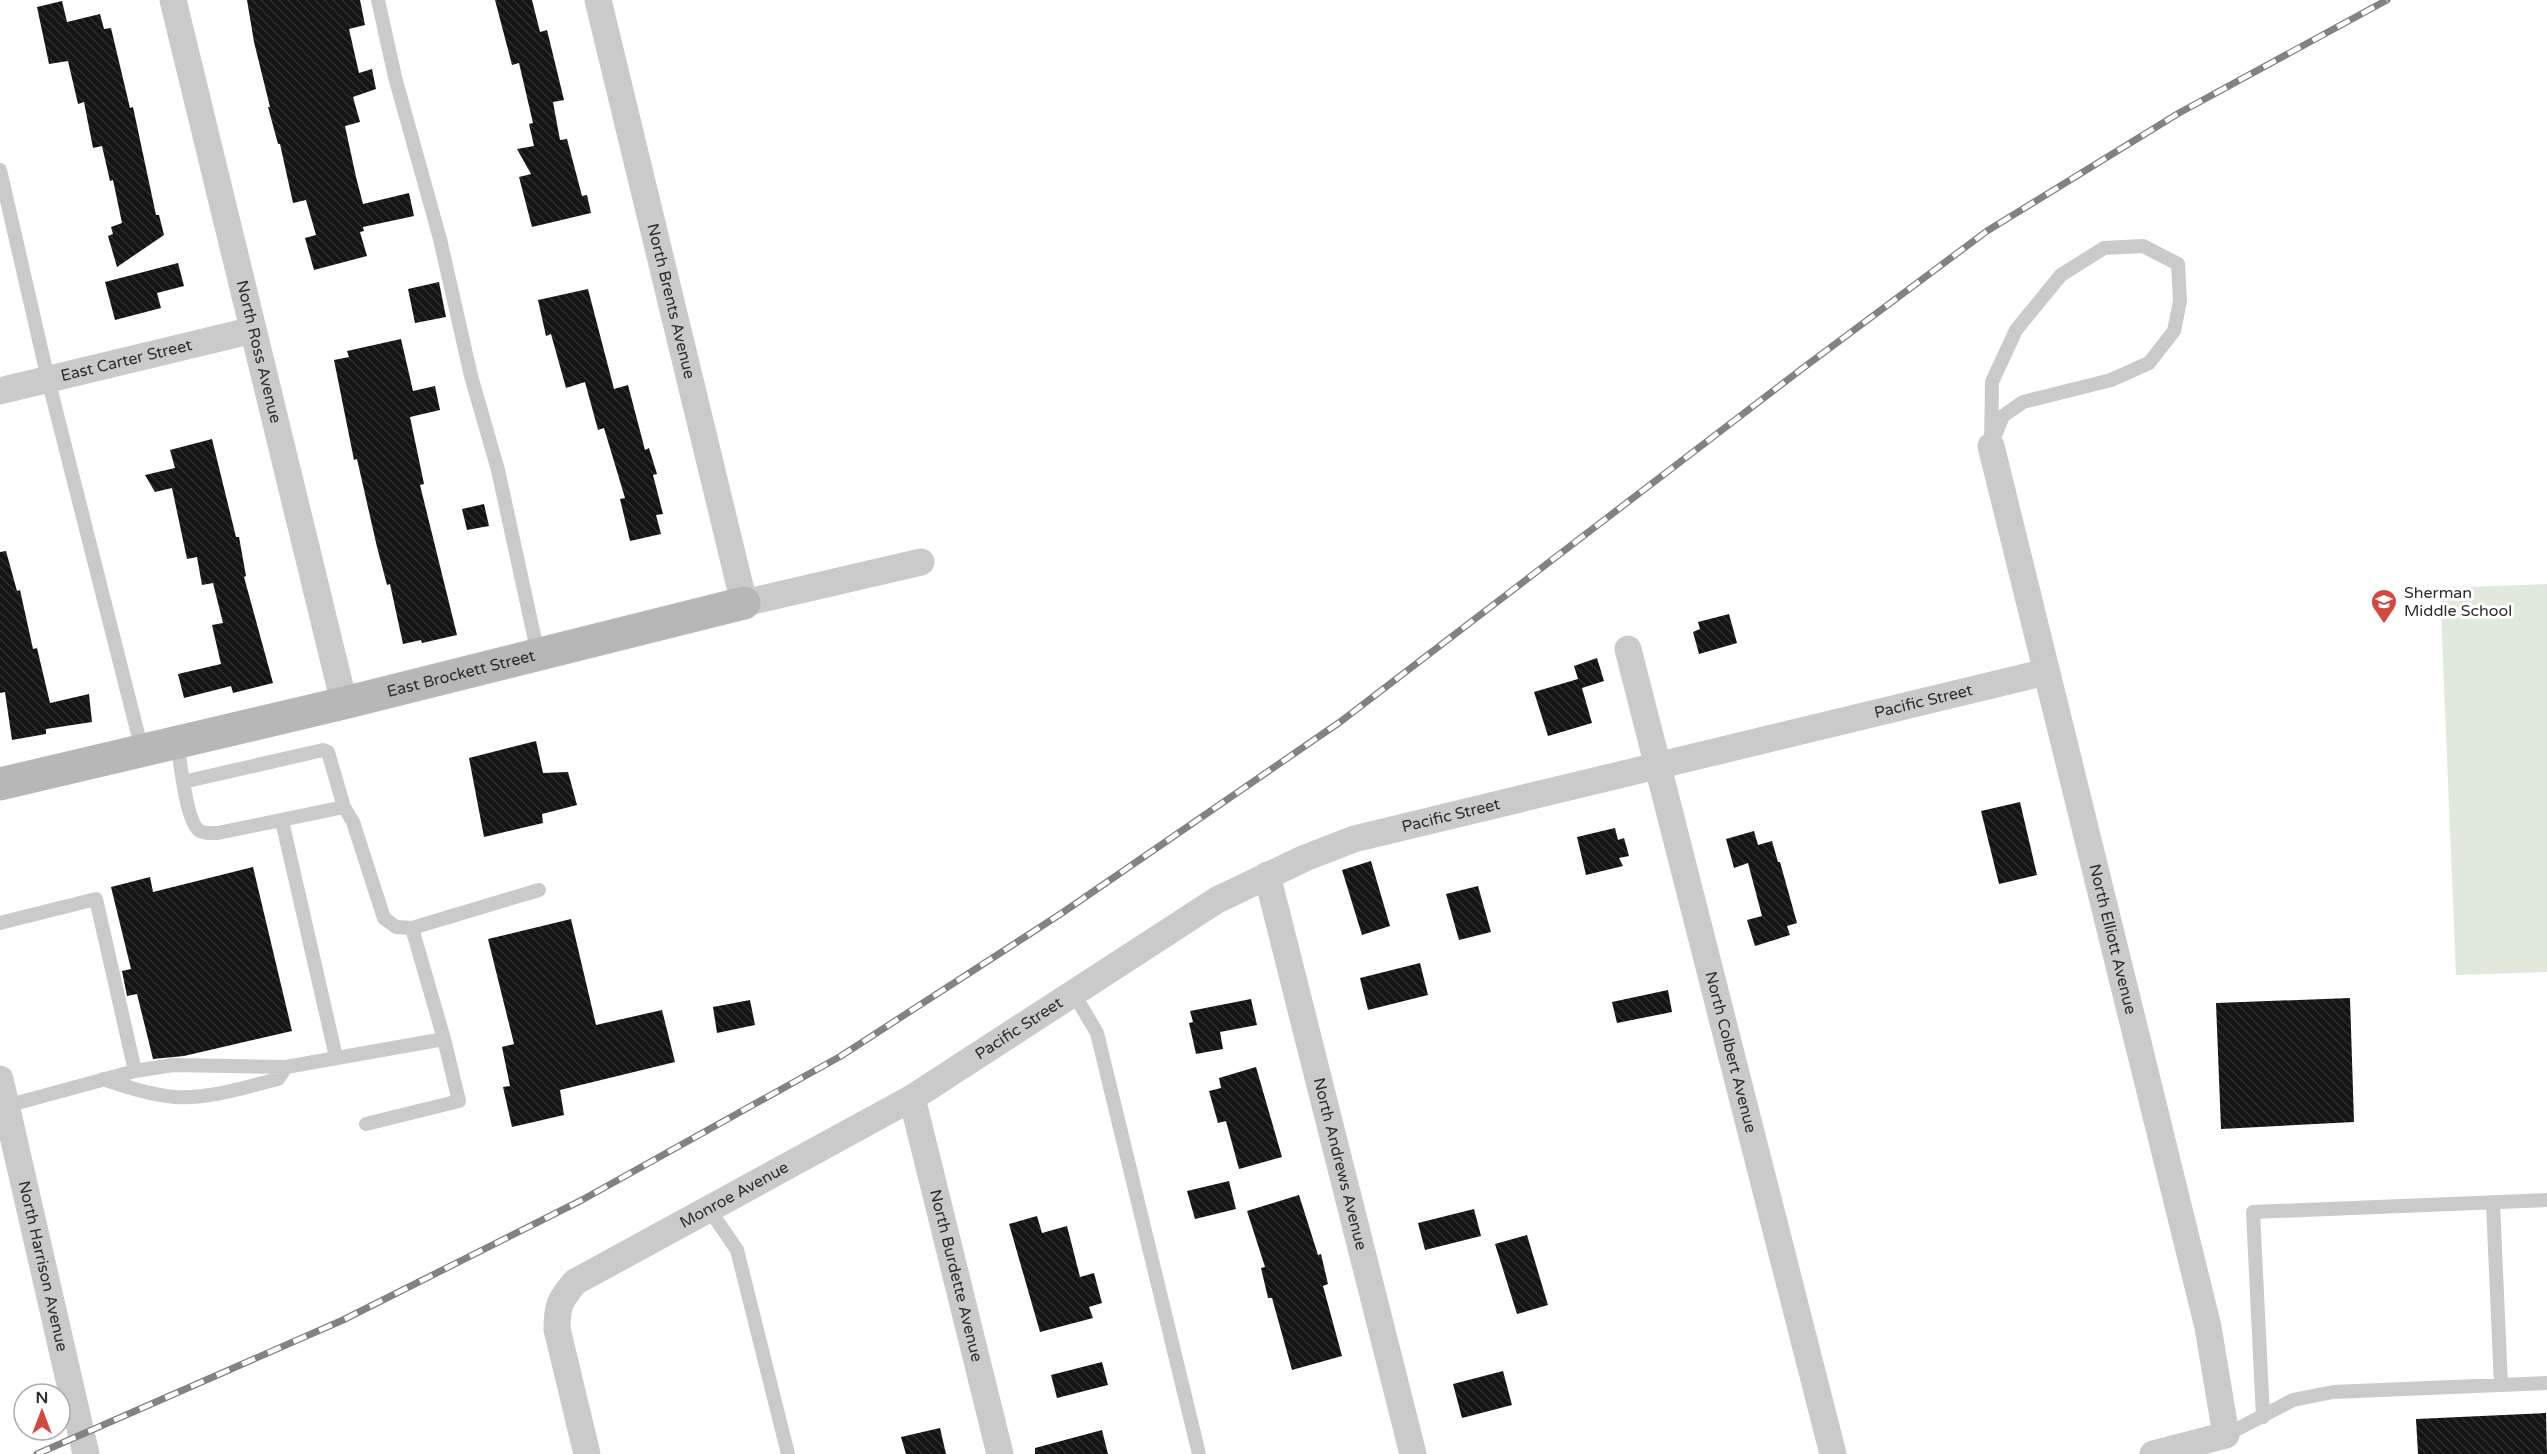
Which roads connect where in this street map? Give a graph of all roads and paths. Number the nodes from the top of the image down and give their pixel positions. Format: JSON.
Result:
{"nodes":[{"id":1,"x":173,"y":0,"type":"edge"},
{"id":2,"x":378,"y":0,"type":"edge"},
{"id":3,"x":598,"y":0,"type":"edge"},
{"id":4,"x":0,"y":170,"type":"edge"},
{"id":5,"x":253,"y":330,"type":"junction"},
{"id":6,"x":48,"y":379,"type":"junction"},
{"id":7,"x":0,"y":391,"type":"edge"},
{"id":8,"x":1991,"y":446,"type":"junction"},
{"id":9,"x":921,"y":562,"type":"dead end"},
{"id":10,"x":744,"y":603,"type":"junction"},
{"id":11,"x":1628,"y":649,"type":"dead end"},
{"id":12,"x":538,"y":654,"type":"junction"},
{"id":13,"x":2046,"y":672,"type":"junction"},
{"id":14,"x":344,"y":703,"type":"junction"},
{"id":15,"x":177,"y":742,"type":"junction"},
{"id":16,"x":142,"y":750,"type":"junction"},
{"id":17,"x":1657,"y":766,"type":"junction"},
{"id":18,"x":183,"y":782,"type":"junction"},
{"id":19,"x":0,"y":784,"type":"edge"},
{"id":20,"x":344,"y":807,"type":"junction"},
{"id":21,"x":282,"y":820,"type":"junction"},
{"id":22,"x":1268,"y":875,"type":"junction"},
{"id":23,"x":539,"y":890,"type":"dead end"},
{"id":24,"x":0,"y":922,"type":"edge"},
{"id":25,"x":412,"y":928,"type":"junction"},
{"id":26,"x":1074,"y":994,"type":"junction"},
{"id":27,"x":444,"y":1039,"type":"junction"},
{"id":28,"x":336,"y":1057,"type":"junction"},
{"id":29,"x":286,"y":1067,"type":"junction"},
{"id":30,"x":135,"y":1071,"type":"junction"},
{"id":31,"x":0,"y":1079,"type":"edge"},
{"id":32,"x":103,"y":1080,"type":"junction"},
{"id":33,"x":912,"y":1098,"type":"junction"},
{"id":34,"x":6,"y":1106,"type":"junction"},
{"id":35,"x":366,"y":1124,"type":"dead end"},
{"id":36,"x":12,"y":1180,"type":"edge"},
{"id":37,"x":2547,"y":1200,"type":"edge"},
{"id":38,"x":2493,"y":1203,"type":"junction"},
{"id":39,"x":709,"y":1209,"type":"junction"},
{"id":40,"x":2547,"y":1383,"type":"edge"},
{"id":41,"x":2501,"y":1385,"type":"junction"},
{"id":42,"x":2263,"y":1417,"type":"junction"},
{"id":43,"x":2226,"y":1435,"type":"junction"},
{"id":44,"x":86,"y":1454,"type":"edge"},
{"id":45,"x":587,"y":1454,"type":"edge"},
{"id":46,"x":788,"y":1454,"type":"edge"},
{"id":47,"x":1000,"y":1454,"type":"edge"},
{"id":48,"x":1200,"y":1454,"type":"edge"},
{"id":49,"x":1413,"y":1454,"type":"edge"},
{"id":50,"x":1833,"y":1454,"type":"edge"},
{"id":51,"x":2153,"y":1454,"type":"edge"}],
"edges":[{"from":1,"to":5,"type":"street","name":"North Ross Avenue"},
{"from":2,"to":12,"type":"lane"},
{"from":3,"to":10,"type":"street","name":"North Brents Avenue"},
{"from":4,"to":6,"type":"lane"},
{"from":5,"to":6,"type":"street","name":"East Carter Street"},
{"from":5,"to":14,"type":"street","name":"North Ross Avenue"},
{"from":6,"to":7,"type":"street","name":"East Carter Street"},
{"from":6,"to":16,"type":"lane"},
{"from":8,"to":8,"type":"lane"},
{"from":8,"to":13,"type":"street","name":"North Elliott Avenue"},
{"from":9,"to":10,"type":"street","name":"East Brockett Street"},
{"from":10,"to":12,"type":"street","name":"East Brockett Street"},
{"from":11,"to":17,"type":"street","name":"North Colbert Avenue"},
{"from":12,"to":14,"type":"street","name":"East Brockett Street"},
{"from":13,"to":17,"type":"street","name":"Pacific Street"},
{"from":13,"to":43,"type":"street","name":"North Elliott Avenue"},
{"from":14,"to":15,"type":"street","name":"East Brockett Street"},
{"from":15,"to":16,"type":"street","name":"East Brockett Street"},
{"from":15,"to":18,"type":"lane"},
{"from":16,"to":19,"type":"street","name":"East Brockett Street"},
{"from":17,"to":22,"type":"street","name":"Pacific Street"},
{"from":17,"to":50,"type":"street","name":"North Colbert Avenue"},
{"from":18,"to":20,"type":"lane"},
{"from":18,"to":21,"type":"lane"},
{"from":20,"to":21,"type":"lane"},
{"from":20,"to":25,"type":"lane"},
{"from":21,"to":28,"type":"lane"},
{"from":22,"to":26,"type":"street","name":"Pacific Street"},
{"from":22,"to":49,"type":"street","name":"North Andrews Avenue"},
{"from":23,"to":25,"type":"lane"},
{"from":24,"to":30,"type":"lane"},
{"from":25,"to":27,"type":"lane"},
{"from":26,"to":33,"type":"street","name":"Pacific Street"},
{"from":26,"to":48,"type":"lane"},
{"from":27,"to":28,"type":"lane"},
{"from":27,"to":35,"type":"lane"},
{"from":28,"to":29,"type":"lane"},
{"from":29,"to":30,"type":"lane"},
{"from":29,"to":32,"type":"lane"},
{"from":30,"to":32,"type":"lane"},
{"from":31,"to":34,"type":"street","name":"North Harrison Avenue"},
{"from":32,"to":34,"type":"lane"},
{"from":33,"to":39,"type":"street","name":"Monroe Avenue"},
{"from":33,"to":47,"type":"street","name":"North Burdette Avenue"},
{"from":34,"to":36,"type":"street","name":"North Harrison Avenue"},
{"from":36,"to":44,"type":"street","name":"North Harrison Avenue"},
{"from":37,"to":38,"type":"lane"},
{"from":38,"to":41,"type":"lane"},
{"from":38,"to":42,"type":"lane"},
{"from":39,"to":45,"type":"street","name":"Monroe Avenue"},
{"from":39,"to":46,"type":"lane"},
{"from":40,"to":41,"type":"lane"},
{"from":41,"to":42,"type":"lane"},
{"from":42,"to":43,"type":"lane"},
{"from":43,"to":51,"type":"street"}]}
